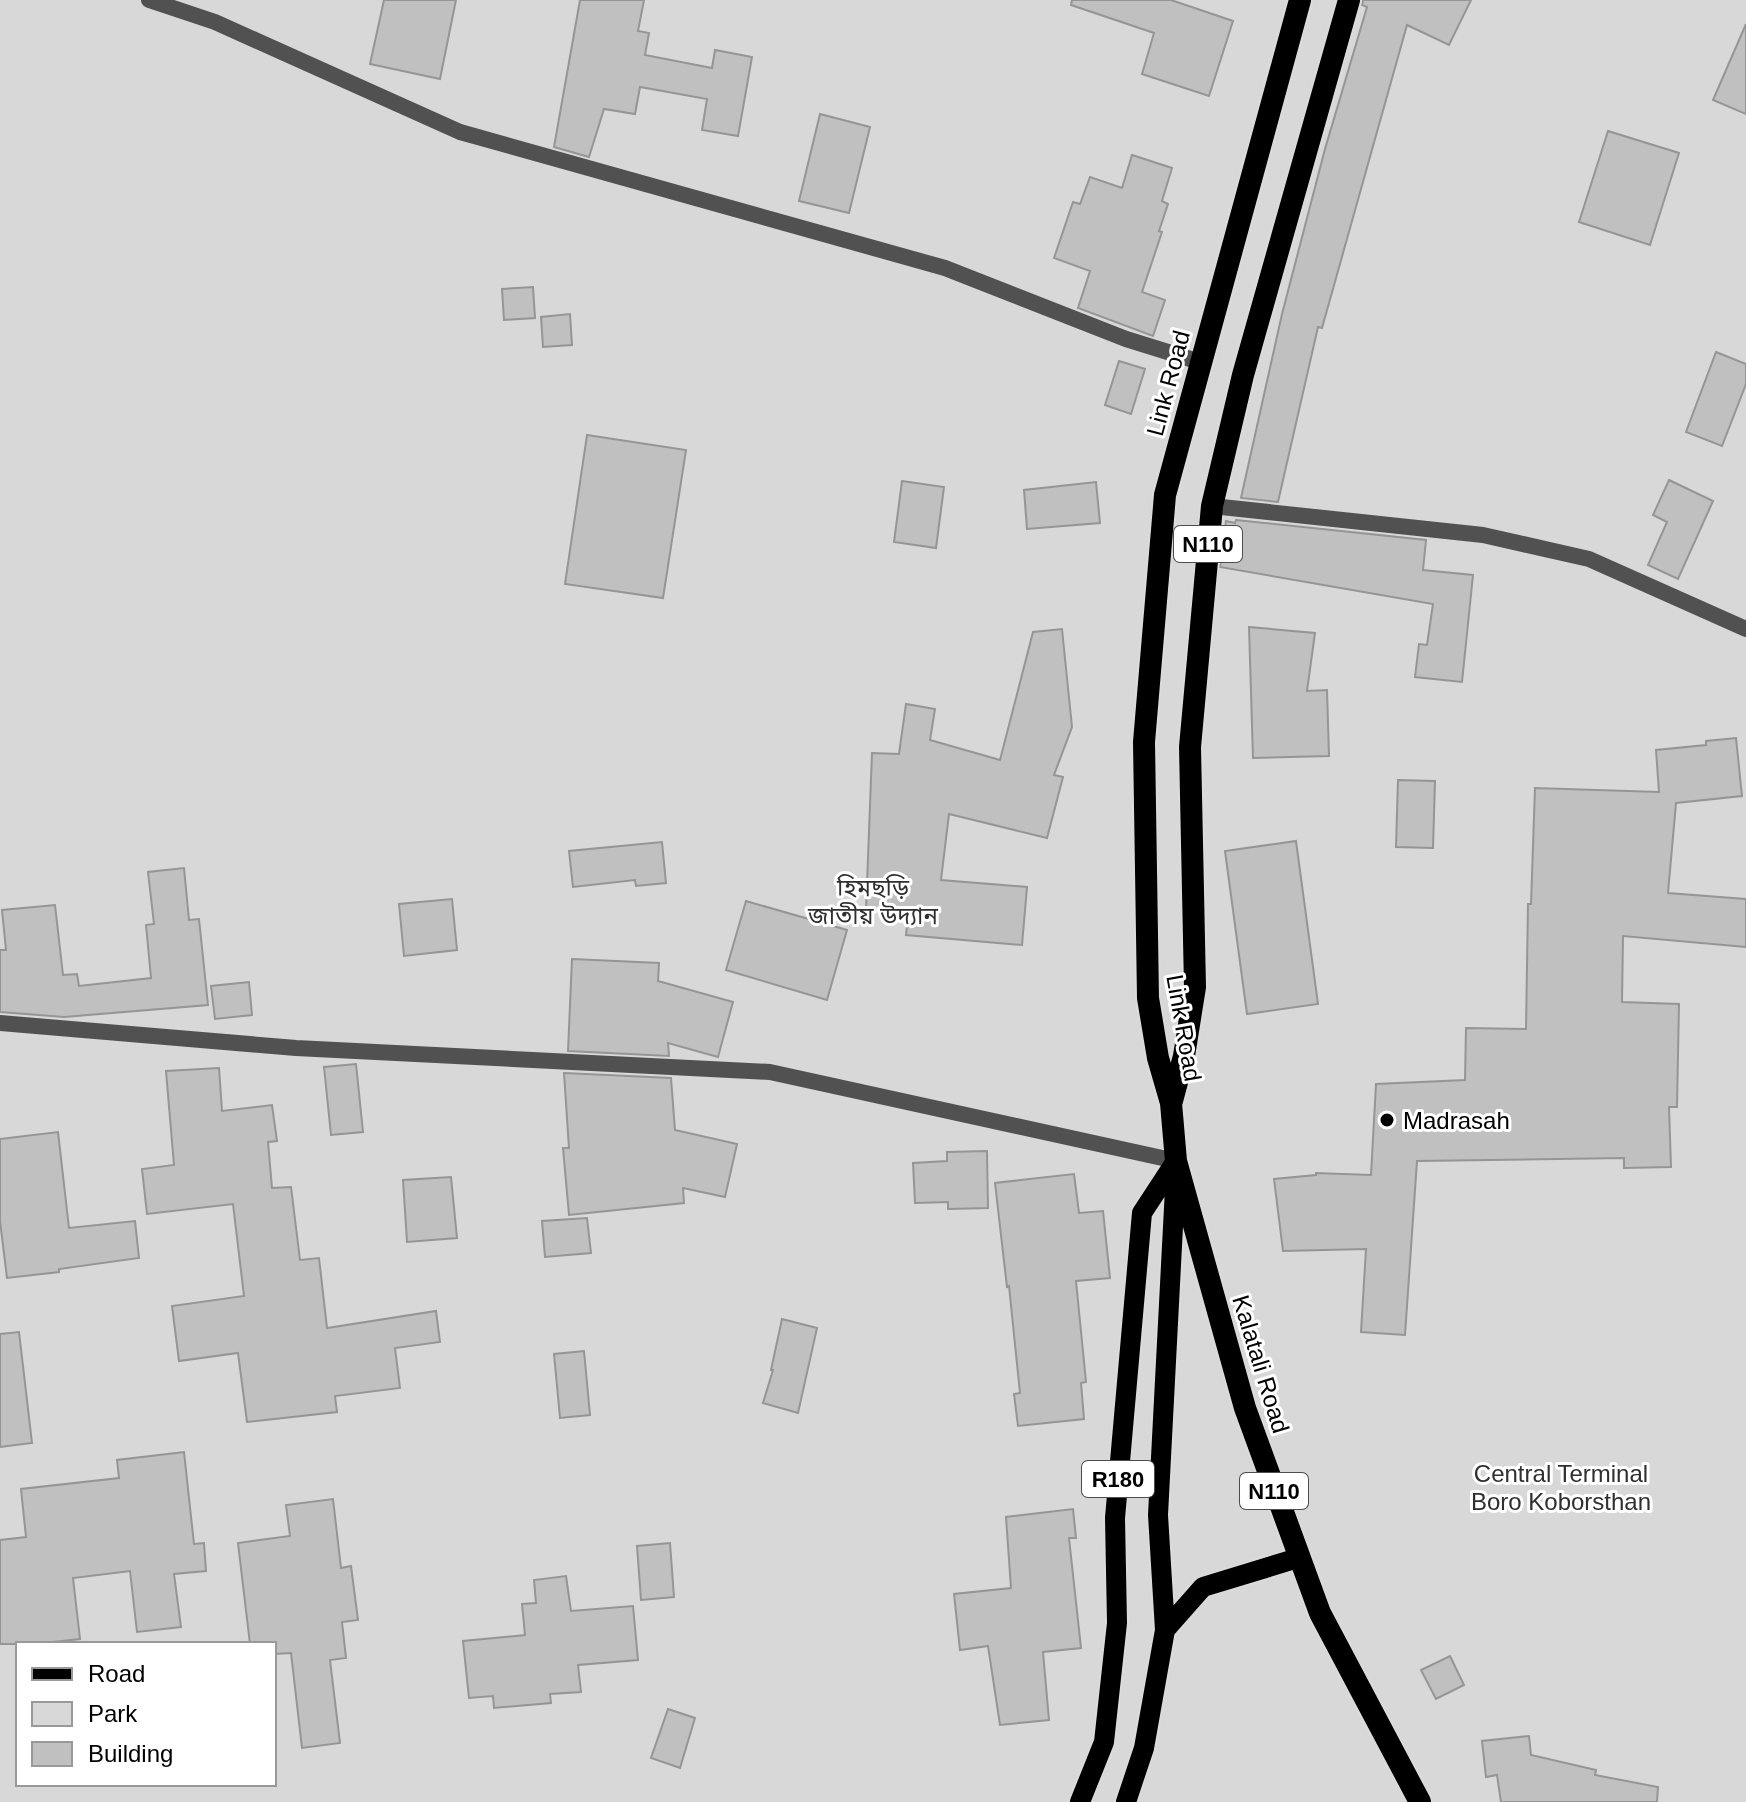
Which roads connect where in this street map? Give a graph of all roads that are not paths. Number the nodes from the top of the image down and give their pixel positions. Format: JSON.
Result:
{"nodes":[{"id":1,"x":149,"y":0,"type":"edge"},
{"id":2,"x":1300,"y":0,"type":"edge"},
{"id":3,"x":1349,"y":0,"type":"edge"},
{"id":4,"x":1200,"y":362,"type":"junction"},
{"id":5,"x":1212,"y":506,"type":"junction"},
{"id":6,"x":1746,"y":629,"type":"edge"},
{"id":7,"x":0,"y":1023,"type":"edge"},
{"id":8,"x":1171,"y":1103,"type":"junction"},
{"id":9,"x":1176,"y":1161,"type":"junction"},
{"id":10,"x":1298,"y":1558,"type":"junction"},
{"id":11,"x":1165,"y":1630,"type":"junction"},
{"id":12,"x":1080,"y":1802,"type":"edge"},
{"id":13,"x":1126,"y":1802,"type":"edge"},
{"id":14,"x":1420,"y":1802,"type":"edge"}],
"edges":[{"from":1,"to":4,"type":"street"},
{"from":2,"to":4,"type":"highway","name":"Link Road","number":"N110"},
{"from":3,"to":5,"type":"highway","name":"Link Road","number":"N110"},
{"from":4,"to":8,"type":"highway","name":"Link Road","number":"N110"},
{"from":5,"to":6,"type":"street"},
{"from":5,"to":8,"type":"highway","name":"Link Road","number":"N110"},
{"from":7,"to":9,"type":"street"},
{"from":8,"to":9,"type":"highway","name":"Kalatali Road","number":"N110"},
{"from":9,"to":10,"type":"highway","name":"Kalatali Road","number":"N110"},
{"from":9,"to":11,"type":"main road","number":"R180"},
{"from":9,"to":12,"type":"main road","number":"R180"},
{"from":10,"to":11,"type":"main road"},
{"from":10,"to":14,"type":"highway","name":"Kalatali Road","number":"N110"},
{"from":11,"to":13,"type":"main road","number":"R180"}]}
